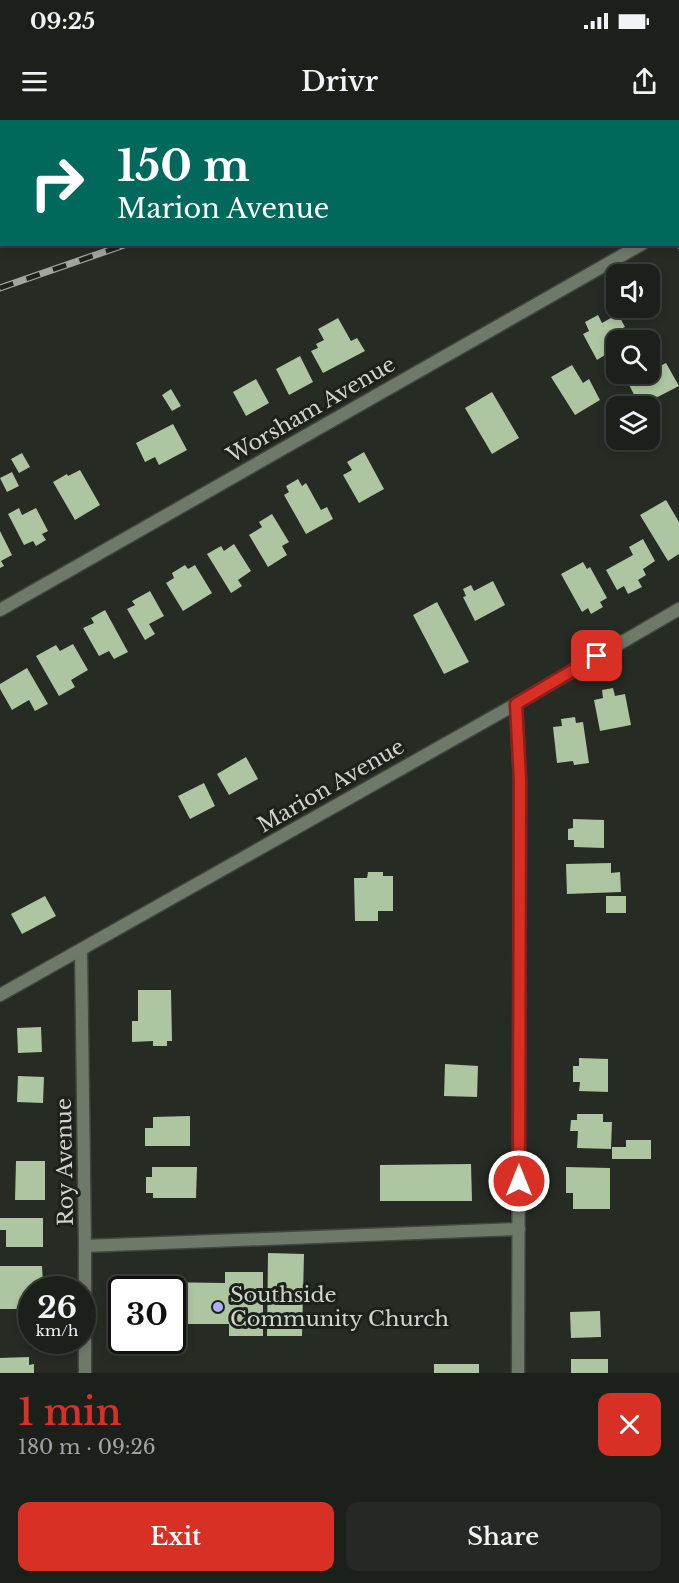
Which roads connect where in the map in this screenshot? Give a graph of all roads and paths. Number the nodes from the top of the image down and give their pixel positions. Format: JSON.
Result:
{"nodes":[{"id":1,"x":638,"y":246,"type":"edge"},
{"id":2,"x":679,"y":609,"type":"edge"},
{"id":3,"x":0,"y":610,"type":"edge"},
{"id":4,"x":516,"y":704,"type":"junction"},
{"id":5,"x":81,"y":950,"type":"junction"},
{"id":6,"x":0,"y":995,"type":"edge"},
{"id":7,"x":519,"y":1229,"type":"junction"},
{"id":8,"x":85,"y":1246,"type":"junction"},
{"id":9,"x":85,"y":1373,"type":"edge"},
{"id":10,"x":518,"y":1373,"type":"edge"}],
"edges":[{"from":1,"to":3,"type":"street","name":"Worsham Avenue"},
{"from":2,"to":4,"type":"street","name":"Marion Avenue"},
{"from":4,"to":5,"type":"street","name":"Marion Avenue"},
{"from":4,"to":7,"type":"street"},
{"from":5,"to":6,"type":"street","name":"Marion Avenue"},
{"from":5,"to":8,"type":"street","name":"Roy Avenue"},
{"from":7,"to":8,"type":"street"},
{"from":7,"to":10,"type":"street"},
{"from":8,"to":9,"type":"street","name":"Roy Avenue"}]}
